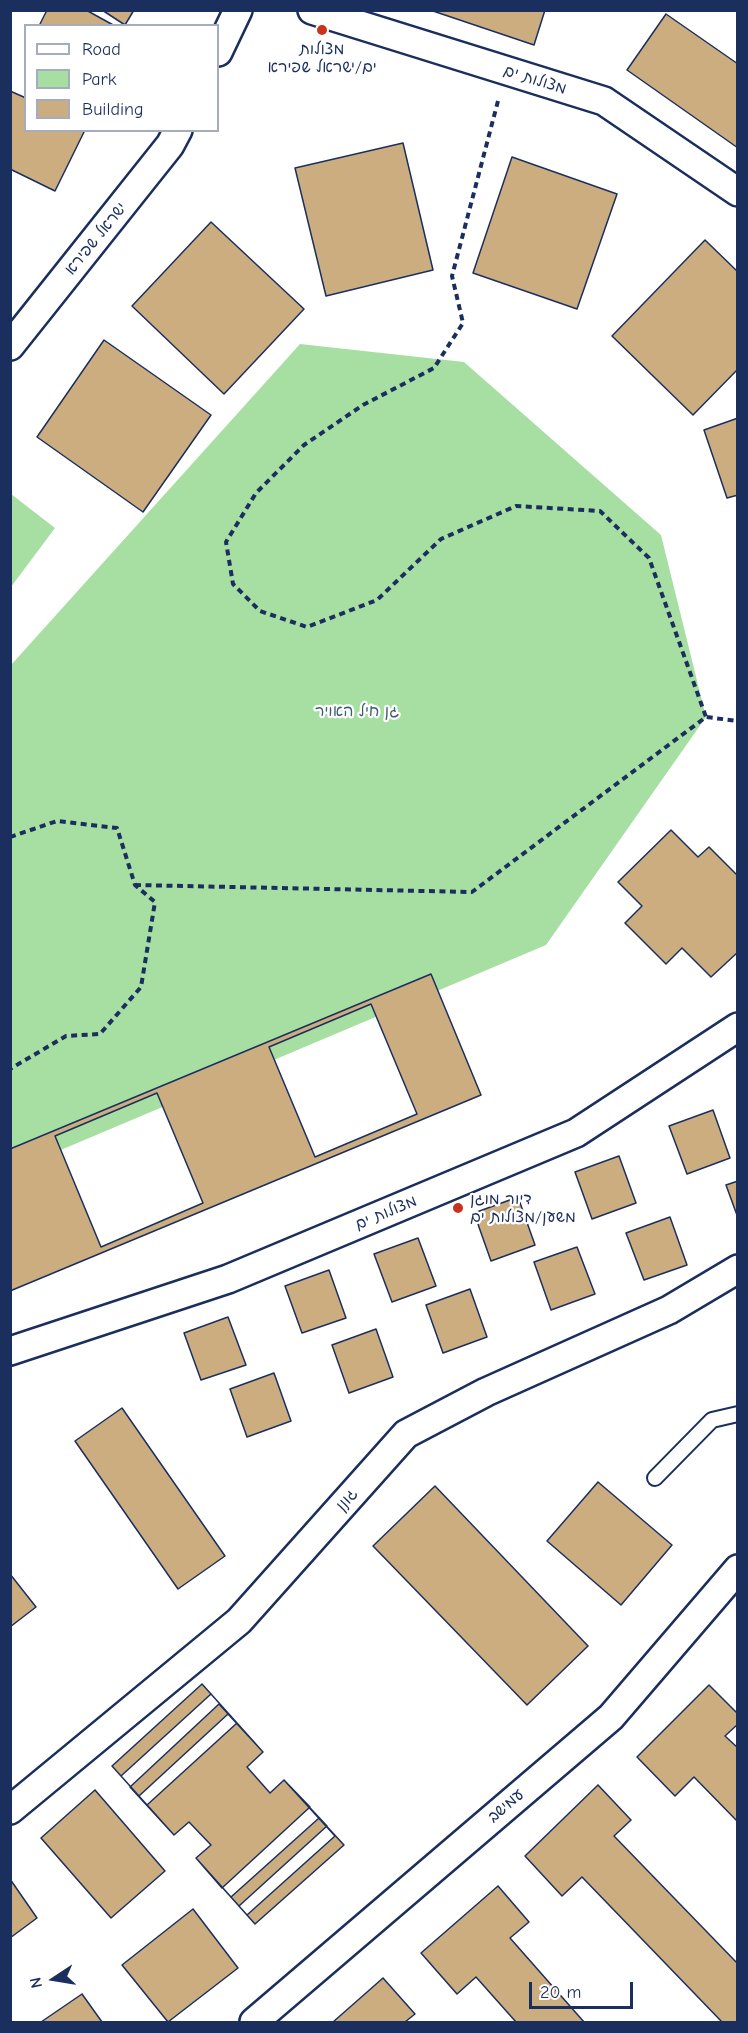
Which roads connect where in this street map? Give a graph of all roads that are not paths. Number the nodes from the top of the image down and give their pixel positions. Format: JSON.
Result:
{"nodes":[{"id":1,"x":238,"y":10,"type":"edge"},
{"id":2,"x":312,"y":10,"type":"edge"},
{"id":3,"x":219,"y":50,"type":"edge"},
{"id":4,"x":177,"y":132,"type":"edge"},
{"id":5,"x":738,"y":192,"type":"edge"},
{"id":6,"x":10,"y":346,"type":"edge"},
{"id":7,"x":738,"y":1027,"type":"edge"},
{"id":8,"x":738,"y":1269,"type":"edge"},
{"id":9,"x":10,"y":1351,"type":"edge"},
{"id":10,"x":738,"y":1414,"type":"edge"},
{"id":11,"x":655,"y":1478,"type":"dead end"},
{"id":12,"x":738,"y":1569,"type":"edge"},
{"id":13,"x":10,"y":1810,"type":"edge"},
{"id":14,"x":254,"y":2022,"type":"edge"}],
"edges":[{"from":1,"to":3,"type":"street"},
{"from":2,"to":5,"type":"street","name":"מצולות ים"},
{"from":4,"to":6,"type":"street","name":"ישראל שפירא"},
{"from":7,"to":9,"type":"street","name":"מצולות ים"},
{"from":8,"to":13,"type":"street","name":"גונן"},
{"from":10,"to":11,"type":"lane"},
{"from":12,"to":14,"type":"street","name":"עמישב"}]}
